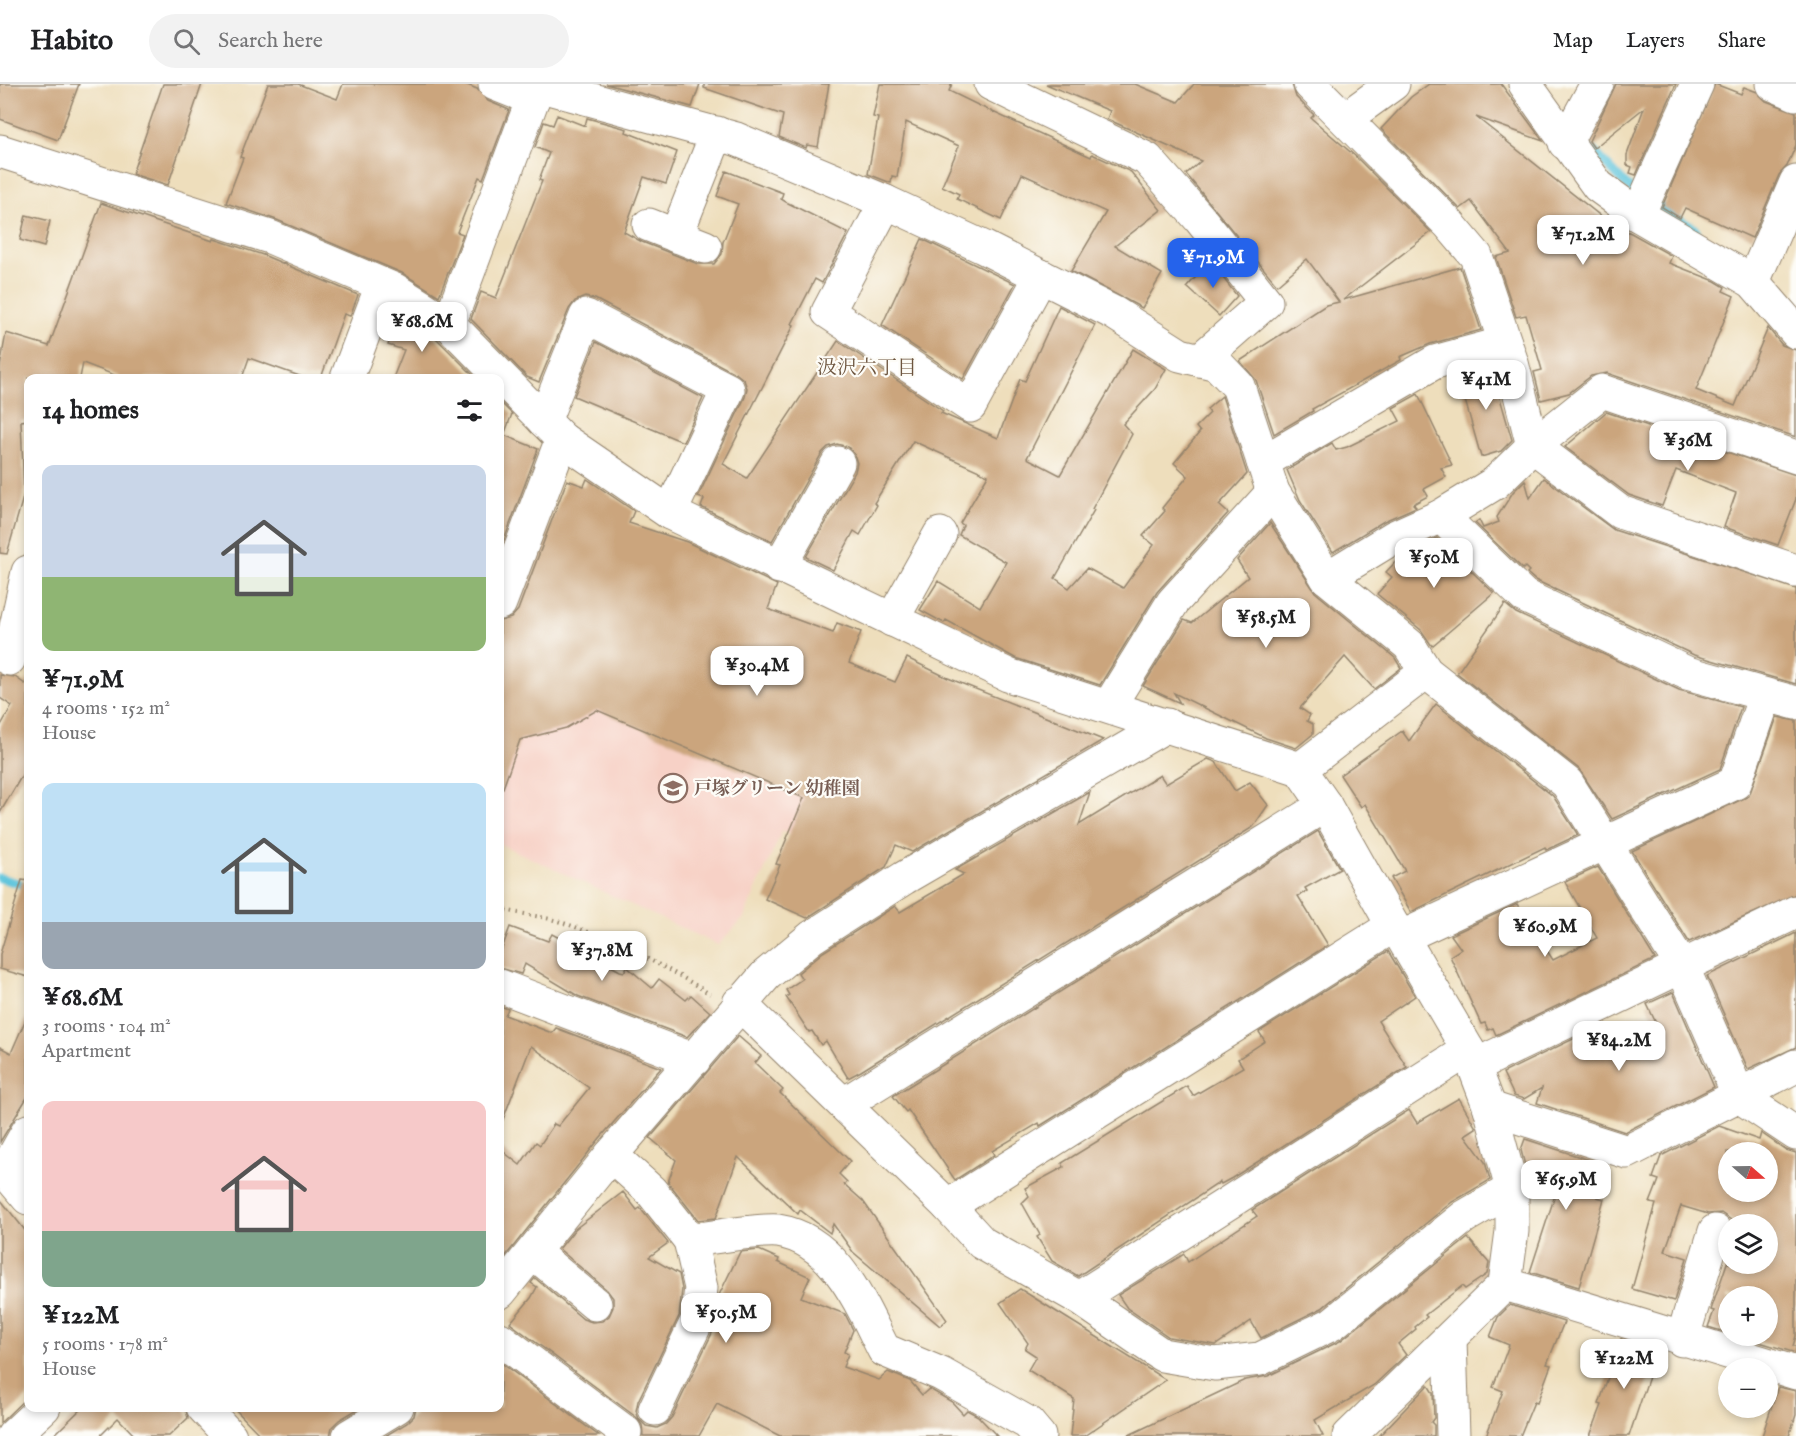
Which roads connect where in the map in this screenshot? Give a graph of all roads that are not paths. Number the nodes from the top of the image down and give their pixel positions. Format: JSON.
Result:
{"nodes":[{"id":1,"x":495,"y":84,"type":"edge"},
{"id":2,"x":991,"y":84,"type":"edge"},
{"id":3,"x":1310,"y":84,"type":"edge"},
{"id":4,"x":1393,"y":84,"type":"edge"},
{"id":5,"x":1525,"y":84,"type":"edge"},
{"id":6,"x":1597,"y":84,"type":"edge"},
{"id":7,"x":1697,"y":84,"type":"edge"},
{"id":8,"x":1773,"y":84,"type":"edge"},
{"id":9,"x":537,"y":90,"type":"edge"},
{"id":10,"x":1796,"y":94,"type":"edge"},
{"id":11,"x":1346,"y":118,"type":"junction"},
{"id":12,"x":1572,"y":132,"type":"junction"},
{"id":13,"x":717,"y":133,"type":"junction"},
{"id":14,"x":0,"y":151,"type":"edge"},
{"id":15,"x":1796,"y":182,"type":"edge"},
{"id":16,"x":886,"y":202,"type":"junction"},
{"id":17,"x":1644,"y":203,"type":"junction"},
{"id":18,"x":677,"y":236,"type":"dead end"},
{"id":19,"x":1041,"y":276,"type":"junction"},
{"id":20,"x":1753,"y":282,"type":"junction"},
{"id":21,"x":382,"y":285,"type":"junction"},
{"id":22,"x":449,"y":324,"type":"junction"},
{"id":23,"x":1796,"y":332,"type":"edge"},
{"id":24,"x":1505,"y":343,"type":"junction"},
{"id":25,"x":1200,"y":360,"type":"junction"},
{"id":26,"x":349,"y":374,"type":"edge"},
{"id":27,"x":498,"y":374,"type":"edge"},
{"id":28,"x":504,"y":380,"type":"edge"},
{"id":29,"x":553,"y":430,"type":"junction"},
{"id":30,"x":1533,"y":446,"type":"junction"},
{"id":31,"x":1796,"y":457,"type":"edge"},
{"id":32,"x":838,"y":463,"type":"dead end"},
{"id":33,"x":1268,"y":477,"type":"junction"},
{"id":34,"x":670,"y":513,"type":"junction"},
{"id":35,"x":1441,"y":516,"type":"junction"},
{"id":36,"x":940,"y":534,"type":"dead end"},
{"id":37,"x":779,"y":567,"type":"junction"},
{"id":38,"x":1796,"y":571,"type":"edge"},
{"id":39,"x":1327,"y":578,"type":"junction"},
{"id":40,"x":504,"y":590,"type":"edge"},
{"id":41,"x":24,"y":594,"type":"edge"},
{"id":42,"x":892,"y":620,"type":"junction"},
{"id":43,"x":12,"y":661,"type":"edge"},
{"id":44,"x":1426,"y":672,"type":"junction"},
{"id":45,"x":1765,"y":696,"type":"junction"},
{"id":46,"x":1796,"y":703,"type":"edge"},
{"id":47,"x":1109,"y":706,"type":"junction"},
{"id":48,"x":1167,"y":725,"type":"junction"},
{"id":49,"x":1300,"y":769,"type":"junction"},
{"id":50,"x":1325,"y":805,"type":"junction"},
{"id":51,"x":1606,"y":842,"type":"junction"},
{"id":52,"x":1796,"y":912,"type":"edge"},
{"id":53,"x":1398,"y":932,"type":"junction"},
{"id":54,"x":1682,"y":966,"type":"junction"},
{"id":55,"x":504,"y":988,"type":"edge"},
{"id":56,"x":739,"y":1003,"type":"junction"},
{"id":57,"x":1471,"y":1058,"type":"junction"},
{"id":58,"x":694,"y":1060,"type":"junction"},
{"id":59,"x":1796,"y":1066,"type":"edge"},
{"id":60,"x":1739,"y":1096,"type":"junction"},
{"id":61,"x":844,"y":1104,"type":"junction"},
{"id":62,"x":1490,"y":1108,"type":"junction"},
{"id":63,"x":1796,"y":1134,"type":"edge"},
{"id":64,"x":24,"y":1137,"type":"edge"},
{"id":65,"x":611,"y":1155,"type":"junction"},
{"id":66,"x":3,"y":1168,"type":"edge"},
{"id":67,"x":1512,"y":1189,"type":"junction"},
{"id":68,"x":24,"y":1193,"type":"edge"},
{"id":69,"x":948,"y":1206,"type":"junction"},
{"id":70,"x":1715,"y":1231,"type":"dead end"},
{"id":71,"x":690,"y":1240,"type":"junction"},
{"id":72,"x":533,"y":1252,"type":"junction"},
{"id":73,"x":1505,"y":1284,"type":"junction"},
{"id":74,"x":504,"y":1287,"type":"edge"},
{"id":75,"x":1079,"y":1298,"type":"junction"},
{"id":76,"x":595,"y":1304,"type":"dead end"},
{"id":77,"x":1450,"y":1338,"type":"junction"},
{"id":78,"x":1682,"y":1340,"type":"junction"},
{"id":79,"x":504,"y":1342,"type":"edge"},
{"id":80,"x":1796,"y":1373,"type":"edge"},
{"id":81,"x":655,"y":1410,"type":"dead end"},
{"id":82,"x":39,"y":1412,"type":"edge"},
{"id":83,"x":389,"y":1412,"type":"edge"},
{"id":84,"x":625,"y":1432,"type":"dead end"},
{"id":85,"x":13,"y":1436,"type":"edge"},
{"id":86,"x":349,"y":1436,"type":"edge"},
{"id":87,"x":1039,"y":1436,"type":"edge"},
{"id":88,"x":1349,"y":1436,"type":"edge"},
{"id":89,"x":1453,"y":1436,"type":"edge"}],
"edges":[{"from":1,"to":9,"type":"street"},
{"from":2,"to":25,"type":"street"},
{"from":3,"to":11,"type":"street"},
{"from":4,"to":11,"type":"street"},
{"from":5,"to":12,"type":"street"},
{"from":6,"to":12,"type":"street"},
{"from":7,"to":17,"type":"street"},
{"from":8,"to":10,"type":"street"},
{"from":9,"to":13,"type":"street"},
{"from":9,"to":22,"type":"street"},
{"from":11,"to":24,"type":"street"},
{"from":12,"to":17,"type":"street"},
{"from":13,"to":16,"type":"street"},
{"from":13,"to":18,"type":"street"},
{"from":14,"to":21,"type":"street"},
{"from":15,"to":20,"type":"street"},
{"from":16,"to":19,"type":"street"},
{"from":16,"to":19,"type":"street"},
{"from":17,"to":20,"type":"street"},
{"from":19,"to":25,"type":"street"},
{"from":20,"to":23,"type":"street"},
{"from":21,"to":22,"type":"street"},
{"from":21,"to":26,"type":"street"},
{"from":22,"to":27,"type":"street"},
{"from":24,"to":30,"type":"street"},
{"from":24,"to":33,"type":"street"},
{"from":25,"to":33,"type":"street"},
{"from":28,"to":29,"type":"street"},
{"from":29,"to":34,"type":"street"},
{"from":29,"to":34,"type":"street"},
{"from":29,"to":40,"type":"street"},
{"from":30,"to":31,"type":"street"},
{"from":30,"to":35,"type":"street"},
{"from":30,"to":38,"type":"street"},
{"from":32,"to":37,"type":"street"},
{"from":33,"to":39,"type":"street"},
{"from":33,"to":47,"type":"street"},
{"from":34,"to":37,"type":"street"},
{"from":35,"to":39,"type":"street"},
{"from":35,"to":45,"type":"street"},
{"from":36,"to":42,"type":"street"},
{"from":37,"to":42,"type":"street"},
{"from":39,"to":44,"type":"street"},
{"from":41,"to":43,"type":"street"},
{"from":42,"to":47,"type":"street"},
{"from":44,"to":49,"type":"street"},
{"from":44,"to":51,"type":"street"},
{"from":45,"to":46,"type":"street"},
{"from":45,"to":51,"type":"street"},
{"from":47,"to":48,"type":"street"},
{"from":48,"to":49,"type":"street"},
{"from":48,"to":56,"type":"street"},
{"from":49,"to":50,"type":"street"},
{"from":50,"to":53,"type":"street"},
{"from":50,"to":61,"type":"street"},
{"from":51,"to":53,"type":"street"},
{"from":51,"to":54,"type":"street"},
{"from":52,"to":54,"type":"street"},
{"from":53,"to":57,"type":"street"},
{"from":53,"to":69,"type":"street"},
{"from":54,"to":57,"type":"street"},
{"from":54,"to":60,"type":"street"},
{"from":55,"to":58,"type":"street"},
{"from":56,"to":58,"type":"street"},
{"from":56,"to":61,"type":"street"},
{"from":57,"to":62,"type":"street"},
{"from":57,"to":75,"type":"street"},
{"from":58,"to":65,"type":"street"},
{"from":59,"to":60,"type":"street"},
{"from":60,"to":62,"type":"street"},
{"from":60,"to":63,"type":"street"},
{"from":61,"to":69,"type":"street"},
{"from":62,"to":67,"type":"street"},
{"from":64,"to":66,"type":"street"},
{"from":65,"to":71,"type":"street"},
{"from":65,"to":72,"type":"street"},
{"from":66,"to":68,"type":"street"},
{"from":67,"to":73,"type":"street"},
{"from":67,"to":75,"type":"street"},
{"from":69,"to":75,"type":"street"},
{"from":70,"to":78,"type":"street"},
{"from":71,"to":81,"type":"street"},
{"from":71,"to":87,"type":"street"},
{"from":72,"to":74,"type":"street"},
{"from":72,"to":76,"type":"street"},
{"from":73,"to":77,"type":"street"},
{"from":73,"to":78,"type":"street"},
{"from":77,"to":88,"type":"street"},
{"from":77,"to":89,"type":"street"},
{"from":78,"to":80,"type":"street"},
{"from":79,"to":84,"type":"street"},
{"from":82,"to":85,"type":"street"},
{"from":83,"to":86,"type":"street"}]}
